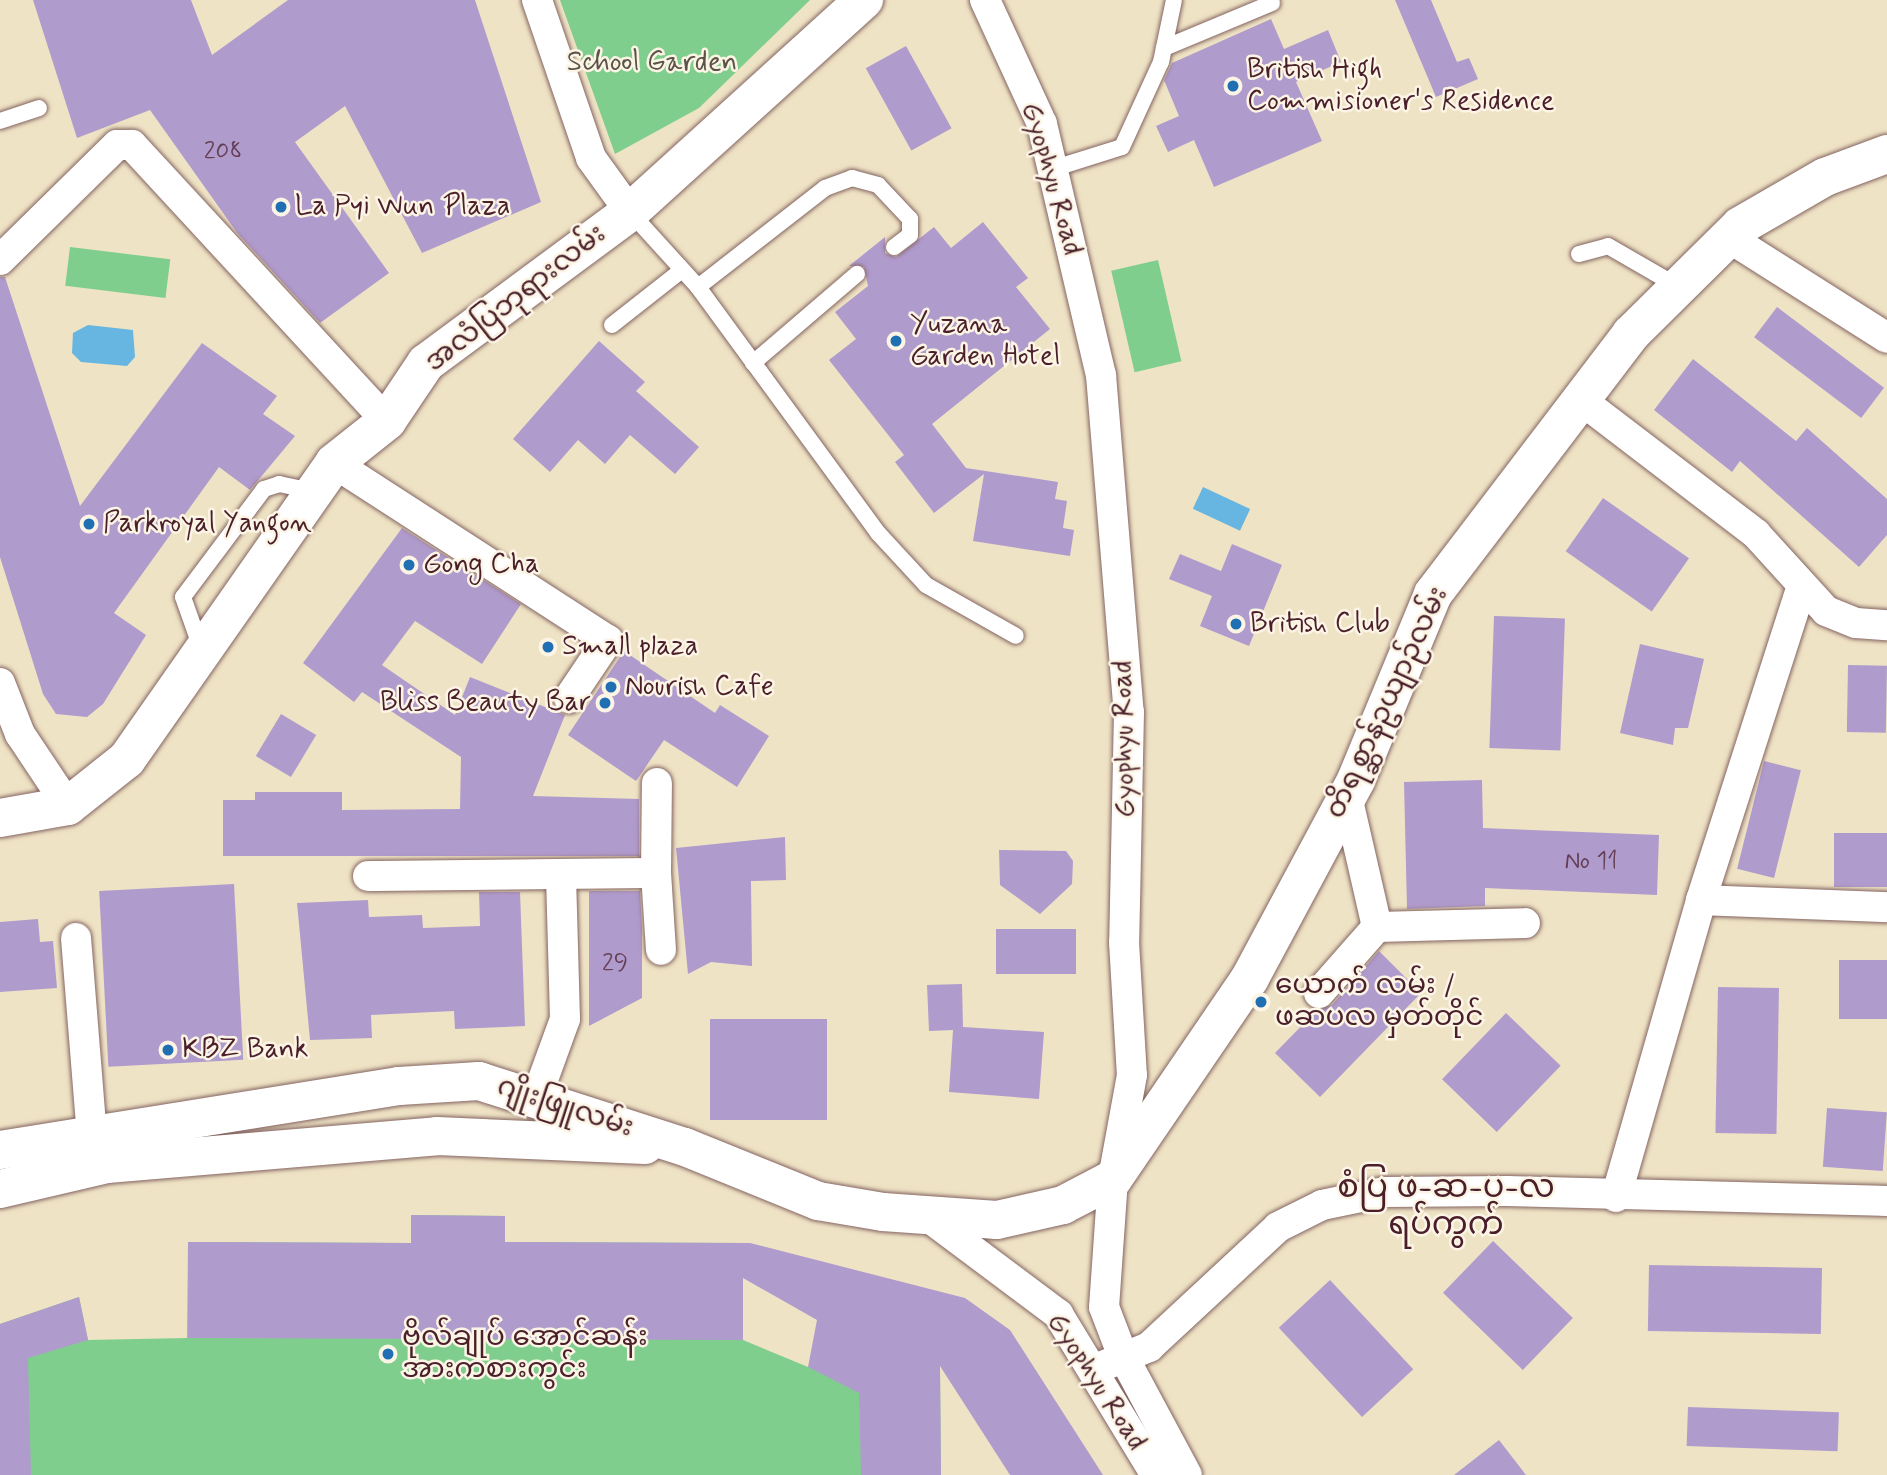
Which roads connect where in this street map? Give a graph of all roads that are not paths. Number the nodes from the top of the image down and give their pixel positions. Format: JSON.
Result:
{"nodes":[{"id":1,"x":537,"y":0,"type":"edge"},
{"id":2,"x":864,"y":0,"type":"edge"},
{"id":3,"x":985,"y":0,"type":"edge"},
{"id":4,"x":1174,"y":0,"type":"edge"},
{"id":5,"x":1272,"y":3,"type":"dead end"},
{"id":6,"x":1164,"y":48,"type":"junction"},
{"id":7,"x":39,"y":108,"type":"dead end"},
{"id":8,"x":0,"y":121,"type":"edge"},
{"id":9,"x":1887,"y":154,"type":"edge"},
{"id":10,"x":1052,"y":169,"type":"junction"},
{"id":11,"x":630,"y":212,"type":"junction"},
{"id":12,"x":1728,"y":237,"type":"junction"},
{"id":13,"x":894,"y":247,"type":"dead end"},
{"id":14,"x":1579,"y":254,"type":"dead end"},
{"id":15,"x":0,"y":260,"type":"edge"},
{"id":16,"x":681,"y":270,"type":"junction"},
{"id":17,"x":857,"y":274,"type":"dead end"},
{"id":18,"x":1679,"y":287,"type":"junction"},
{"id":19,"x":698,"y":288,"type":"junction"},
{"id":20,"x":612,"y":325,"type":"dead end"},
{"id":21,"x":1887,"y":338,"type":"edge"},
{"id":22,"x":753,"y":363,"type":"junction"},
{"id":23,"x":1581,"y":400,"type":"junction"},
{"id":24,"x":387,"y":421,"type":"junction"},
{"id":25,"x":325,"y":477,"type":"junction"},
{"id":26,"x":1802,"y":586,"type":"junction"},
{"id":27,"x":1887,"y":625,"type":"edge"},
{"id":28,"x":1016,"y":636,"type":"dead end"},
{"id":29,"x":0,"y":683,"type":"edge"},
{"id":30,"x":569,"y":698,"type":"dead end"},
{"id":31,"x":10,"y":735,"type":"edge"},
{"id":32,"x":657,"y":783,"type":"dead end"},
{"id":33,"x":1347,"y":796,"type":"junction"},
{"id":34,"x":68,"y":806,"type":"junction"},
{"id":35,"x":0,"y":818,"type":"edge"},
{"id":36,"x":656,"y":873,"type":"junction"},
{"id":37,"x":368,"y":876,"type":"dead end"},
{"id":38,"x":561,"y":876,"type":"junction"},
{"id":39,"x":1701,"y":900,"type":"junction"},
{"id":40,"x":1887,"y":907,"type":"edge"},
{"id":41,"x":1525,"y":923,"type":"dead end"},
{"id":42,"x":1377,"y":927,"type":"junction"},
{"id":43,"x":76,"y":938,"type":"dead end"},
{"id":44,"x":661,"y":950,"type":"dead end"},
{"id":45,"x":1319,"y":993,"type":"dead end"},
{"id":46,"x":537,"y":1096,"type":"junction"},
{"id":47,"x":92,"y":1136,"type":"junction"},
{"id":48,"x":685,"y":1147,"type":"junction"},
{"id":49,"x":0,"y":1150,"type":"edge"},
{"id":50,"x":1112,"y":1179,"type":"junction"},
{"id":51,"x":0,"y":1189,"type":"edge"},
{"id":52,"x":1616,"y":1196,"type":"junction"},
{"id":53,"x":1887,"y":1201,"type":"edge"},
{"id":54,"x":931,"y":1219,"type":"junction"},
{"id":55,"x":1122,"y":1354,"type":"junction"},
{"id":56,"x":1093,"y":1370,"type":"junction"},
{"id":57,"x":1156,"y":1475,"type":"edge"},
{"id":58,"x":1187,"y":1475,"type":"edge"}],
"edges":[{"from":1,"to":11,"type":"street"},
{"from":2,"to":11,"type":"main road","name":"အလံပြဘုရားလမ်း"},
{"from":3,"to":10,"type":"street","name":"Gyophyu Road"},
{"from":4,"to":6,"type":"lane"},
{"from":5,"to":6,"type":"lane"},
{"from":6,"to":10,"type":"lane"},
{"from":7,"to":8,"type":"lane"},
{"from":9,"to":12,"type":"main road","name":"တိရစ္ဆာန်ဥယျာဉ်လမ်း"},
{"from":10,"to":50,"type":"street","name":"Gyophyu Road"},
{"from":11,"to":16,"type":"lane"},
{"from":11,"to":24,"type":"main road","name":"အလံပြဘုရားလမ်း"},
{"from":12,"to":18,"type":"main road","name":"တိရစ္ဆာန်ဥယျာဉ်လမ်း"},
{"from":12,"to":21,"type":"street"},
{"from":13,"to":19,"type":"lane"},
{"from":14,"to":18,"type":"lane"},
{"from":15,"to":24,"type":"street"},
{"from":16,"to":19,"type":"lane"},
{"from":16,"to":20,"type":"lane"},
{"from":17,"to":22,"type":"lane"},
{"from":18,"to":23,"type":"main road","name":"တိရစ္ဆာန်ဥယျာဉ်လမ်း"},
{"from":19,"to":22,"type":"lane"},
{"from":22,"to":28,"type":"lane"},
{"from":23,"to":26,"type":"street"},
{"from":23,"to":33,"type":"main road","name":"တိရစ္ဆာန်ဥယျာဉ်လမ်း"},
{"from":24,"to":25,"type":"main road","name":"အလံပြဘုရားလမ်း"},
{"from":25,"to":30,"type":"street"},
{"from":25,"to":34,"type":"main road","name":"အလံပြဘုရားလမ်း"},
{"from":26,"to":27,"type":"street"},
{"from":26,"to":39,"type":"street"},
{"from":29,"to":31,"type":"street"},
{"from":31,"to":34,"type":"street"},
{"from":32,"to":36,"type":"street"},
{"from":33,"to":42,"type":"street"},
{"from":33,"to":50,"type":"main road","name":"တိရစ္ဆာန်ဥယျာဉ်လမ်း"},
{"from":34,"to":35,"type":"main road","name":"အလံပြဘုရားလမ်း"},
{"from":36,"to":38,"type":"street"},
{"from":36,"to":44,"type":"street"},
{"from":37,"to":38,"type":"street"},
{"from":38,"to":46,"type":"street"},
{"from":39,"to":40,"type":"street"},
{"from":39,"to":52,"type":"street"},
{"from":41,"to":42,"type":"street"},
{"from":42,"to":45,"type":"street"},
{"from":43,"to":47,"type":"street"},
{"from":46,"to":47,"type":"main road","name":"ဂျိုးဖြူလမ်း"},
{"from":46,"to":48,"type":"main road","name":"ဂျိုးဖြူလမ်း"},
{"from":47,"to":49,"type":"main road","name":"ဂျိုးဖြူလမ်း"},
{"from":48,"to":51,"type":"main road"},
{"from":48,"to":54,"type":"main road","name":"ဂျိုးဖြူလမ်း"},
{"from":50,"to":54,"type":"main road","name":"ဂျိုးဖြူလမ်း"},
{"from":50,"to":55,"type":"street","name":"Gyophyu Road"},
{"from":52,"to":53,"type":"street"},
{"from":52,"to":55,"type":"street"},
{"from":54,"to":56,"type":"street","name":"Gyophyu Road"},
{"from":55,"to":56,"type":"street"},
{"from":55,"to":58,"type":"street","name":"Gyophyu Road"},
{"from":56,"to":57,"type":"street","name":"Gyophyu Road"}]}
